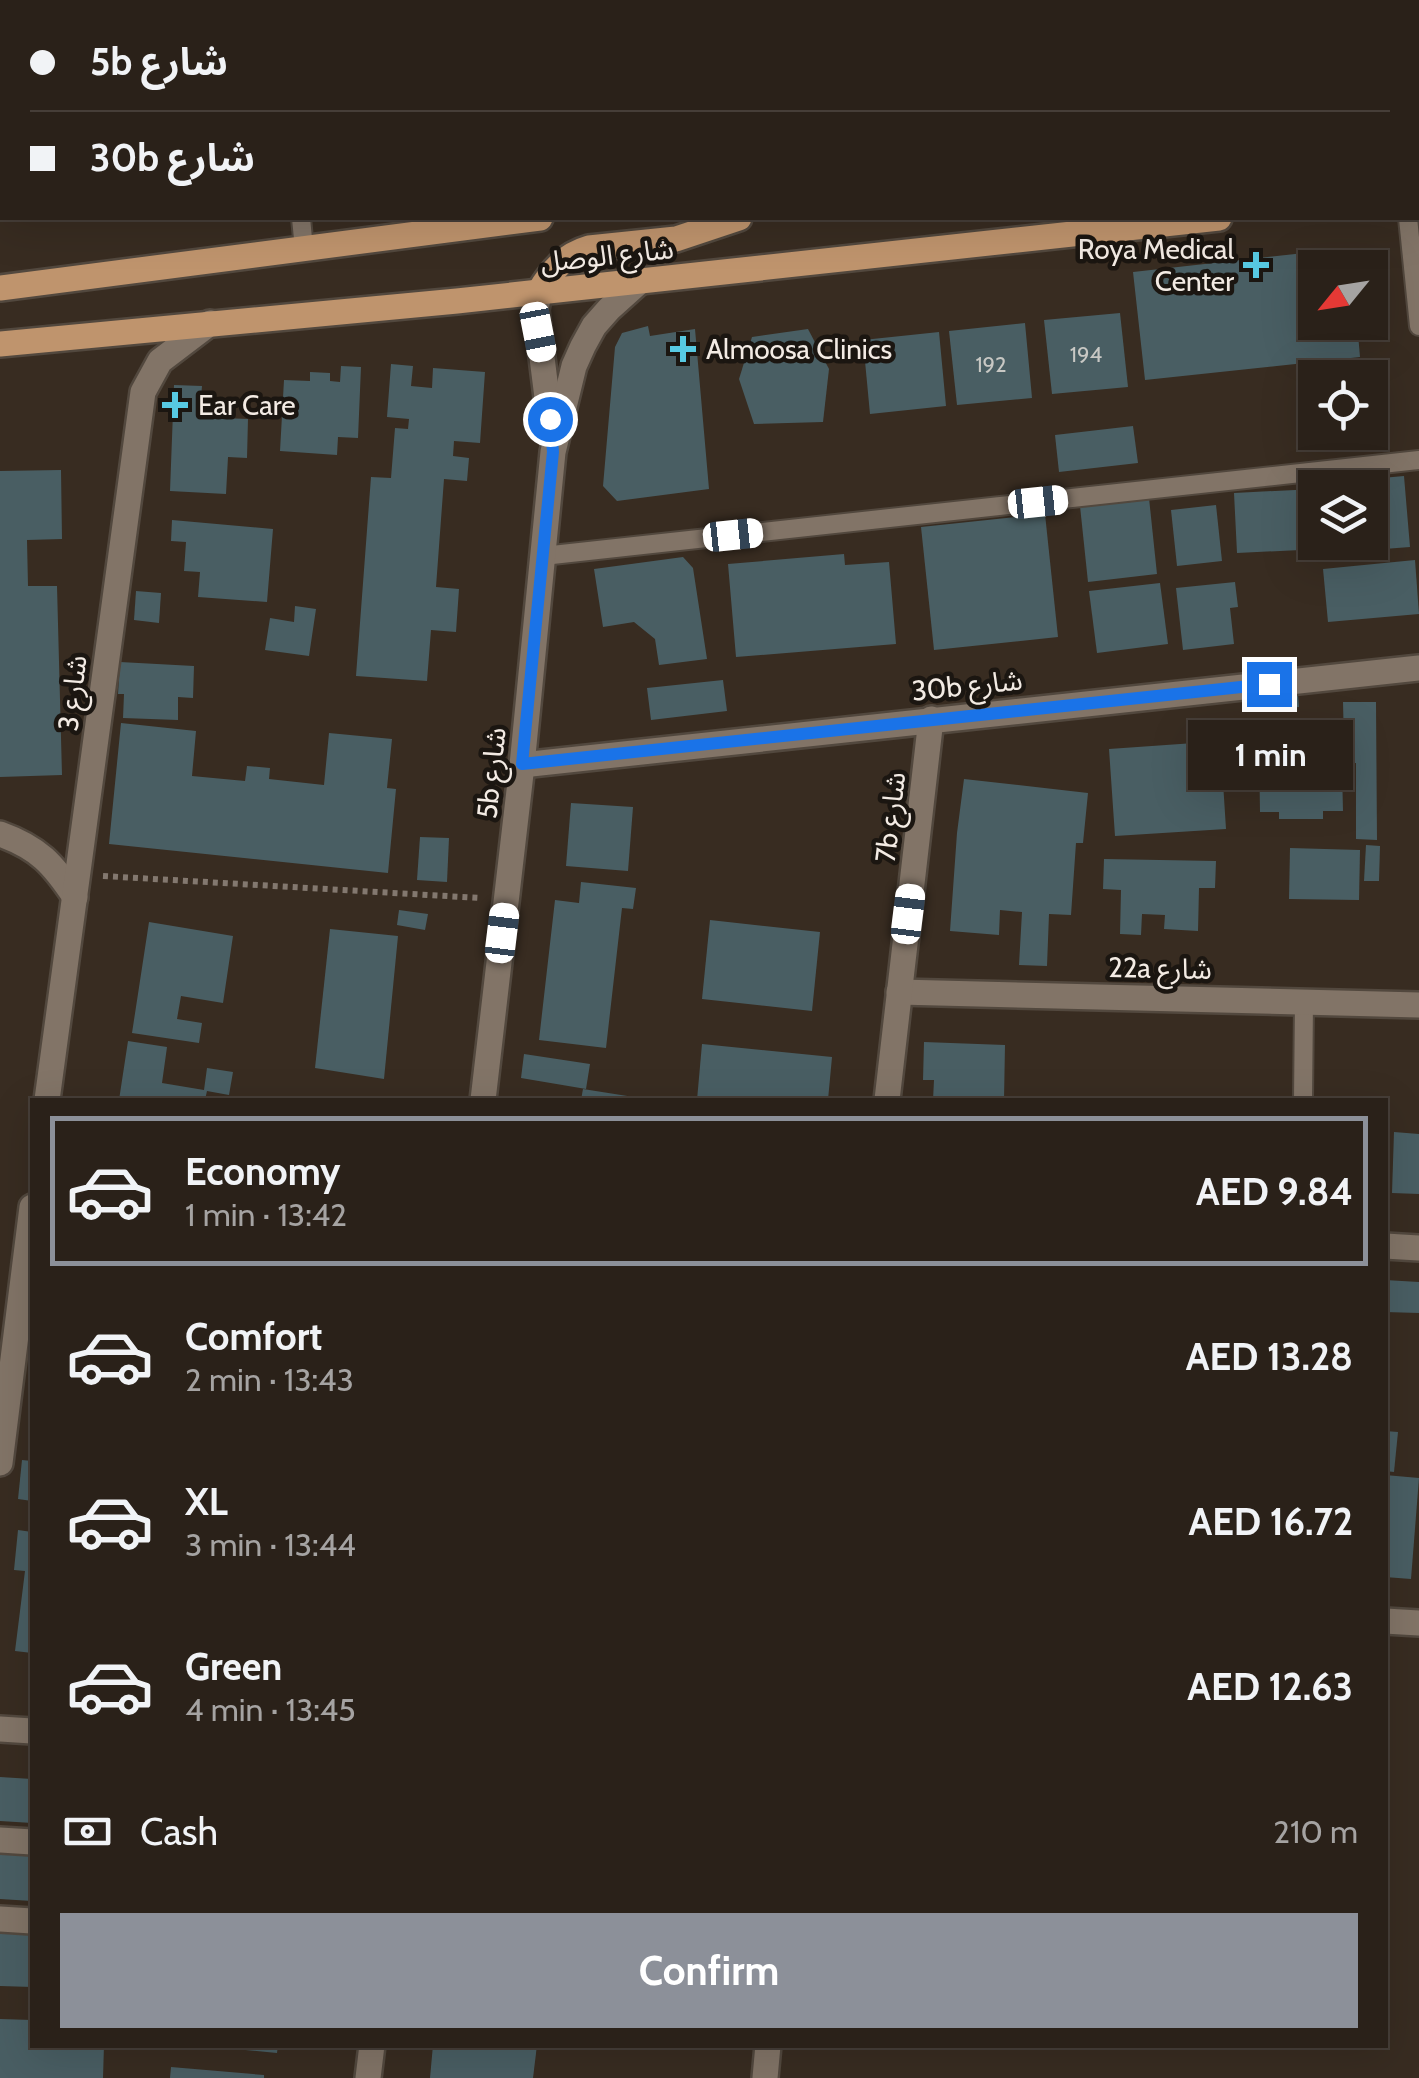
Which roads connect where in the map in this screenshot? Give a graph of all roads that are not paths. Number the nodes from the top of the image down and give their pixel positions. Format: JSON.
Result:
{"nodes":[{"id":1,"x":300,"y":220,"type":"edge"},
{"id":2,"x":505,"y":220,"type":"edge"},
{"id":3,"x":733,"y":220,"type":"edge"},
{"id":4,"x":1201,"y":220,"type":"edge"},
{"id":5,"x":1408,"y":220,"type":"edge"},
{"id":6,"x":418,"y":225,"type":"edge"},
{"id":7,"x":304,"y":249,"type":"junction"},
{"id":8,"x":639,"y":282,"type":"junction"},
{"id":9,"x":0,"y":288,"type":"edge"},
{"id":10,"x":539,"y":292,"type":"junction"},
{"id":11,"x":210,"y":323,"type":"junction"},
{"id":12,"x":1419,"y":326,"type":"edge"},
{"id":13,"x":0,"y":344,"type":"edge"},
{"id":14,"x":553,"y":452,"type":"junction"},
{"id":15,"x":1419,"y":460,"type":"edge"},
{"id":16,"x":543,"y":556,"type":"junction"},
{"id":17,"x":1419,"y":668,"type":"edge"},
{"id":18,"x":932,"y":719,"type":"junction"},
{"id":19,"x":522,"y":764,"type":"junction"},
{"id":20,"x":0,"y":834,"type":"edge"},
{"id":21,"x":77,"y":886,"type":"junction"},
{"id":22,"x":899,"y":992,"type":"junction"},
{"id":23,"x":1304,"y":1002,"type":"junction"},
{"id":24,"x":1419,"y":1005,"type":"edge"},
{"id":25,"x":47,"y":1098,"type":"edge"},
{"id":26,"x":483,"y":1098,"type":"edge"},
{"id":27,"x":888,"y":1098,"type":"edge"},
{"id":28,"x":1303,"y":1098,"type":"edge"},
{"id":29,"x":30,"y":1219,"type":"edge"},
{"id":30,"x":1388,"y":1246,"type":"edge"},
{"id":31,"x":1419,"y":1248,"type":"edge"},
{"id":32,"x":6,"y":1353,"type":"edge"},
{"id":33,"x":0,"y":1463,"type":"edge"},
{"id":34,"x":1388,"y":1621,"type":"edge"},
{"id":35,"x":1419,"y":1623,"type":"edge"},
{"id":36,"x":0,"y":1729,"type":"edge"},
{"id":37,"x":30,"y":1731,"type":"edge"},
{"id":38,"x":0,"y":1840,"type":"edge"},
{"id":39,"x":30,"y":1842,"type":"edge"},
{"id":40,"x":0,"y":1919,"type":"edge"},
{"id":41,"x":30,"y":1920,"type":"edge"},
{"id":42,"x":372,"y":2048,"type":"edge"},
{"id":43,"x":768,"y":2048,"type":"edge"},
{"id":44,"x":368,"y":2078,"type":"edge"},
{"id":45,"x":765,"y":2078,"type":"edge"}],
"edges":[{"from":1,"to":7,"type":"lane"},
{"from":2,"to":6,"type":"main road","name":"شارع الوصل"},
{"from":3,"to":10,"type":"main road"},
{"from":4,"to":8,"type":"main road","name":"شارع الوصل"},
{"from":5,"to":12,"type":"lane"},
{"from":6,"to":7,"type":"main road","name":"شارع الوصل"},
{"from":7,"to":9,"type":"main road","name":"شارع الوصل"},
{"from":8,"to":10,"type":"main road","name":"شارع الوصل"},
{"from":8,"to":14,"type":"street","name":"5b شارع"},
{"from":10,"to":11,"type":"main road","name":"شارع الوصل"},
{"from":10,"to":14,"type":"street","name":"5b شارع"},
{"from":11,"to":13,"type":"main road","name":"شارع الوصل"},
{"from":11,"to":21,"type":"street","name":"شارع 3"},
{"from":14,"to":16,"type":"street","name":"5b شارع"},
{"from":15,"to":16,"type":"lane"},
{"from":16,"to":19,"type":"street","name":"5b شارع"},
{"from":17,"to":18,"type":"street","name":"30b شارع"},
{"from":18,"to":19,"type":"street","name":"30b شارع"},
{"from":18,"to":22,"type":"street","name":"7b شارع"},
{"from":19,"to":26,"type":"street","name":"5b شارع"},
{"from":20,"to":21,"type":"street"},
{"from":21,"to":25,"type":"street","name":"شارع 3"},
{"from":22,"to":23,"type":"street","name":"22a شارع"},
{"from":22,"to":27,"type":"street","name":"7b شارع"},
{"from":23,"to":24,"type":"street","name":"22a شارع"},
{"from":23,"to":28,"type":"lane"},
{"from":29,"to":32,"type":"street"},
{"from":30,"to":31,"type":"street"},
{"from":32,"to":33,"type":"street"},
{"from":34,"to":35,"type":"street"},
{"from":36,"to":37,"type":"street"},
{"from":38,"to":39,"type":"street"},
{"from":40,"to":41,"type":"street"},
{"from":42,"to":44,"type":"street"},
{"from":43,"to":45,"type":"street"}]}
